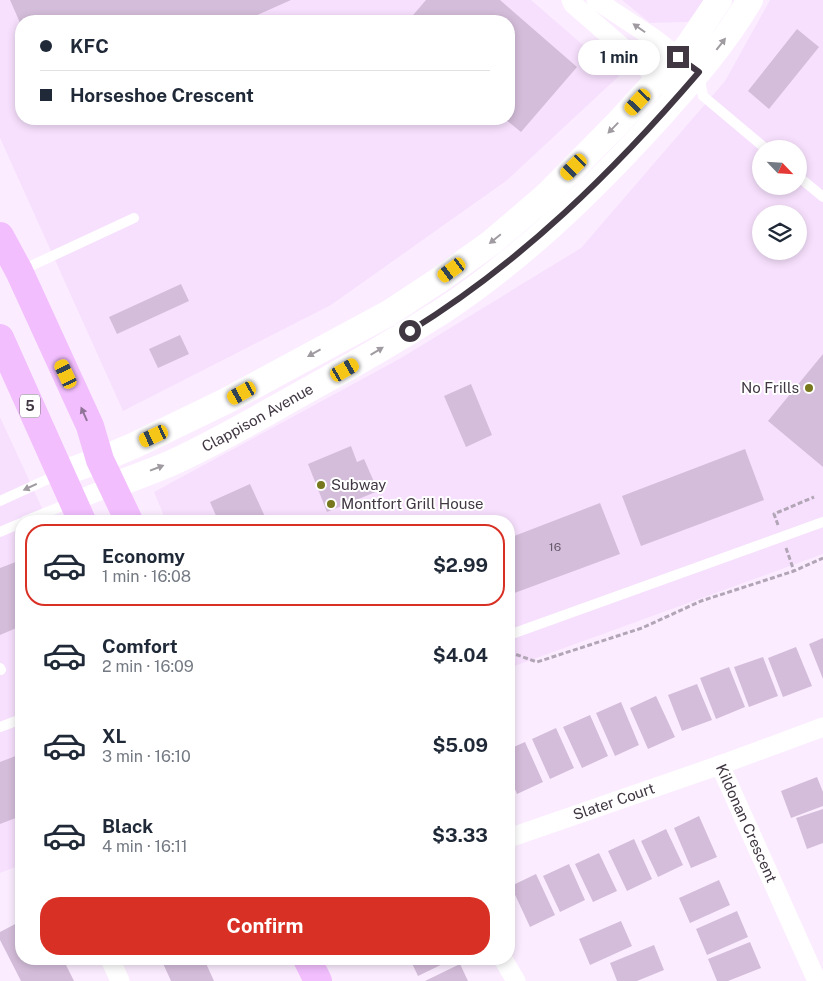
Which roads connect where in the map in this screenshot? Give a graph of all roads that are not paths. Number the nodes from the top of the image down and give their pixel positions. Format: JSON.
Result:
{"nodes":[{"id":1,"x":571,"y":0,"type":"edge"},
{"id":2,"x":596,"y":0,"type":"edge"},
{"id":3,"x":719,"y":0,"type":"edge"},
{"id":4,"x":750,"y":0,"type":"edge"},
{"id":5,"x":678,"y":57,"type":"junction"},
{"id":6,"x":658,"y":79,"type":"junction"},
{"id":7,"x":694,"y":88,"type":"junction"},
{"id":8,"x":755,"y":140,"type":"edge"},
{"id":9,"x":808,"y":184,"type":"edge"},
{"id":10,"x":823,"y":197,"type":"edge"},
{"id":11,"x":134,"y":218,"type":"dead end"},
{"id":12,"x":0,"y":236,"type":"edge"},
{"id":13,"x":19,"y":271,"type":"junction"},
{"id":14,"x":0,"y":338,"type":"edge"},
{"id":15,"x":100,"y":460,"type":"junction"},
{"id":16,"x":60,"y":474,"type":"junction"},
{"id":17,"x":112,"y":486,"type":"junction"},
{"id":18,"x":0,"y":501,"type":"edge"},
{"id":19,"x":77,"y":512,"type":"edge"},
{"id":20,"x":60,"y":515,"type":"edge"},
{"id":21,"x":125,"y":515,"type":"edge"},
{"id":22,"x":823,"y":522,"type":"edge"},
{"id":23,"x":15,"y":526,"type":"edge"},
{"id":24,"x":0,"y":532,"type":"edge"},
{"id":25,"x":515,"y":634,"type":"edge"},
{"id":26,"x":15,"y":721,"type":"edge"},
{"id":27,"x":0,"y":727,"type":"edge"},
{"id":28,"x":823,"y":727,"type":"edge"},
{"id":29,"x":720,"y":765,"type":"junction"},
{"id":30,"x":515,"y":836,"type":"edge"},
{"id":31,"x":113,"y":965,"type":"edge"},
{"id":32,"x":310,"y":965,"type":"edge"},
{"id":33,"x":507,"y":965,"type":"edge"},
{"id":34,"x":120,"y":981,"type":"edge"},
{"id":35,"x":318,"y":981,"type":"edge"},
{"id":36,"x":516,"y":981,"type":"edge"},
{"id":37,"x":817,"y":981,"type":"edge"}],
"edges":[{"from":1,"to":6,"type":"street"},
{"from":5,"to":2,"type":"street","one_way":true},
{"from":3,"to":5,"type":"main road","name":"Clappison Avenue"},
{"from":7,"to":4,"type":"main road","name":"Clappison Avenue","one_way":true},
{"from":5,"to":6,"type":"main road","name":"Clappison Avenue"},
{"from":5,"to":7,"type":"street"},
{"from":6,"to":7,"type":"street"},
{"from":6,"to":15,"type":"main road","name":"Clappison Avenue","one_way":true},
{"from":7,"to":8,"type":"lane"},
{"from":17,"to":7,"type":"main road","name":"Clappison Avenue","one_way":true},
{"from":9,"to":10,"type":"lane"},
{"from":11,"to":13,"type":"lane"},
{"from":12,"to":13,"type":"main road"},
{"from":15,"to":13,"type":"main road","one_way":true},
{"from":14,"to":16,"type":"main road","number":"5"},
{"from":15,"to":16,"type":"main road","name":"Clappison Avenue"},
{"from":15,"to":17,"type":"main road"},
{"from":16,"to":18,"type":"lane","one_way":true},
{"from":16,"to":19,"type":"main road","number":"5"},
{"from":17,"to":19,"type":"street","name":"Clappison Avenue"},
{"from":17,"to":21,"type":"main road"},
{"from":19,"to":20,"type":"lane"},
{"from":22,"to":25,"type":"lane"},
{"from":23,"to":24,"type":"lane"},
{"from":26,"to":27,"type":"lane"},
{"from":28,"to":29,"type":"street","name":"Kildonan Crescent"},
{"from":29,"to":30,"type":"street","name":"Slater Court"},
{"from":29,"to":37,"type":"street","name":"Kildonan Crescent"},
{"from":31,"to":34,"type":"street"},
{"from":32,"to":35,"type":"main road"},
{"from":33,"to":36,"type":"street"}]}
